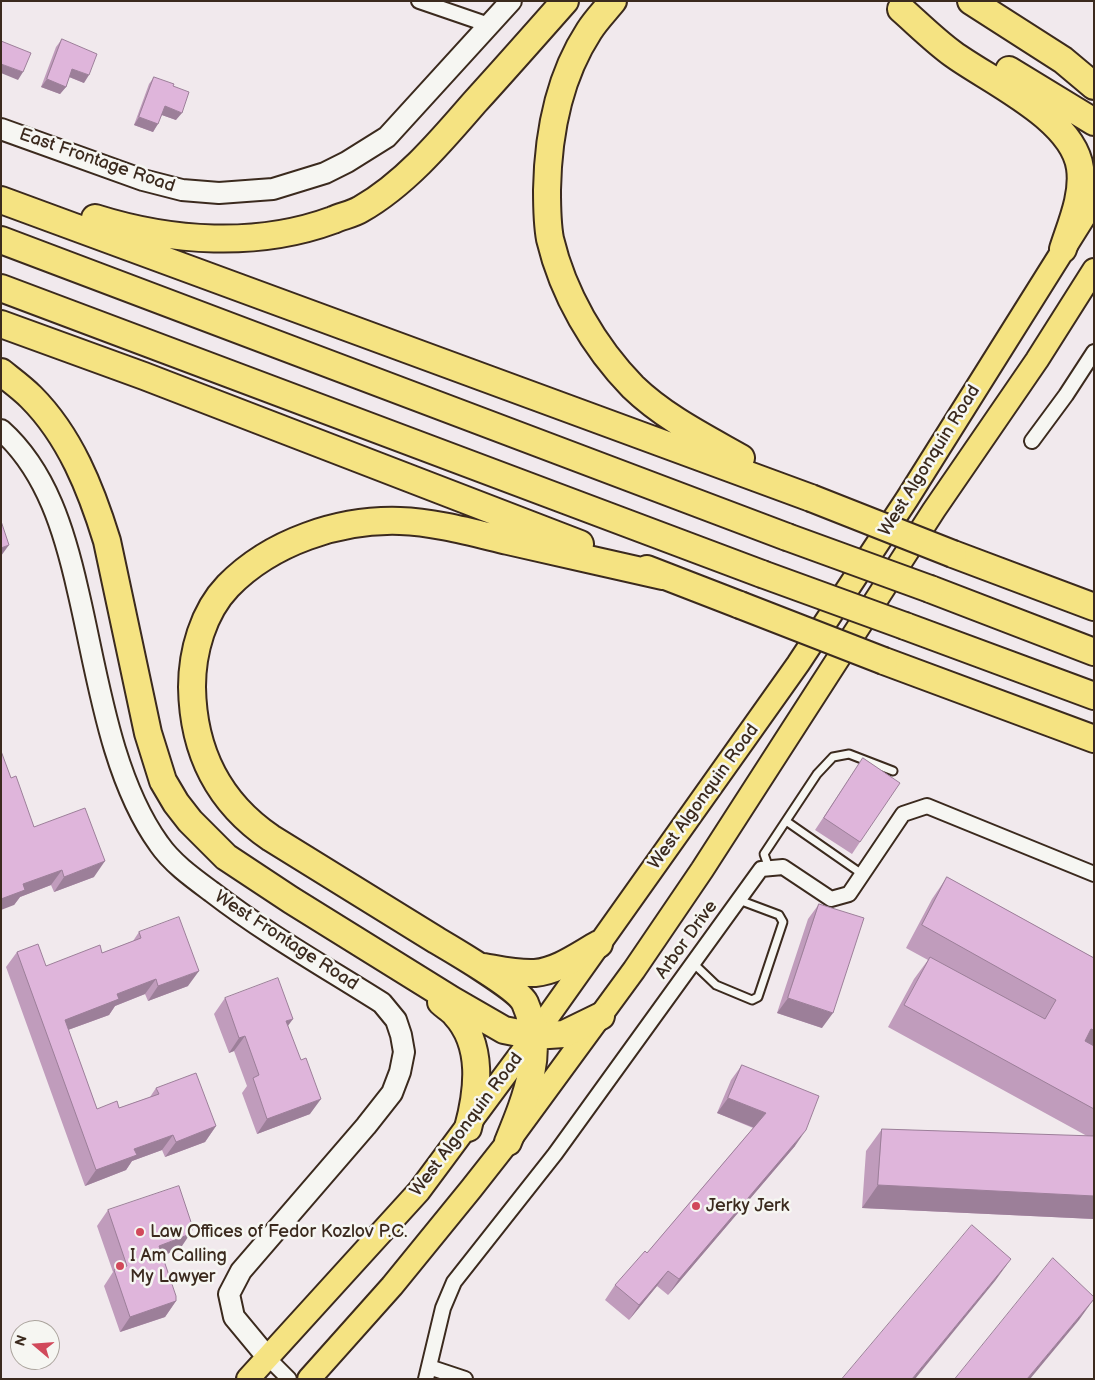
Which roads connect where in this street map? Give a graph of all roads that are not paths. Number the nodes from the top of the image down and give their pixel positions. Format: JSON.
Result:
{"nodes":[{"id":1,"x":419,"y":1,"type":"edge"},
{"id":2,"x":510,"y":1,"type":"edge"},
{"id":3,"x":565,"y":1,"type":"edge"},
{"id":4,"x":613,"y":1,"type":"edge"},
{"id":5,"x":971,"y":1,"type":"edge"},
{"id":6,"x":895,"y":5,"type":"edge"},
{"id":7,"x":489,"y":25,"type":"junction"},
{"id":8,"x":1063,"y":60,"type":"junction"},
{"id":9,"x":1094,"y":71,"type":"edge"},
{"id":10,"x":1094,"y":86,"type":"edge"},
{"id":11,"x":1094,"y":122,"type":"edge"},
{"id":12,"x":1,"y":129,"type":"edge"},
{"id":13,"x":1,"y":189,"type":"edge"},
{"id":14,"x":1,"y":200,"type":"edge"},
{"id":15,"x":1094,"y":201,"type":"edge"},
{"id":16,"x":1,"y":240,"type":"edge"},
{"id":17,"x":1063,"y":250,"type":"junction"},
{"id":18,"x":1094,"y":270,"type":"edge"},
{"id":19,"x":1,"y":288,"type":"edge"},
{"id":20,"x":1,"y":324,"type":"edge"},
{"id":21,"x":1094,"y":352,"type":"edge"},
{"id":22,"x":1,"y":372,"type":"edge"},
{"id":23,"x":1,"y":430,"type":"edge"},
{"id":24,"x":1032,"y":441,"type":"dead end"},
{"id":25,"x":811,"y":498,"type":"junction"},
{"id":26,"x":663,"y":576,"type":"junction"},
{"id":27,"x":1058,"y":593,"type":"junction"},
{"id":28,"x":1094,"y":599,"type":"edge"},
{"id":29,"x":1094,"y":607,"type":"edge"},
{"id":30,"x":1094,"y":652,"type":"edge"},
{"id":31,"x":1094,"y":696,"type":"edge"},
{"id":32,"x":1094,"y":739,"type":"edge"},
{"id":33,"x":893,"y":772,"type":"dead end"},
{"id":34,"x":786,"y":821,"type":"junction"},
{"id":35,"x":769,"y":868,"type":"junction"},
{"id":36,"x":862,"y":874,"type":"junction"},
{"id":37,"x":1094,"y":874,"type":"edge"},
{"id":38,"x":739,"y":900,"type":"junction"},
{"id":39,"x":599,"y":944,"type":"junction"},
{"id":40,"x":693,"y":963,"type":"junction"},
{"id":41,"x":477,"y":965,"type":"junction"},
{"id":42,"x":402,"y":969,"type":"junction"},
{"id":43,"x":601,"y":1016,"type":"junction"},
{"id":44,"x":534,"y":1036,"type":"junction"},
{"id":45,"x":468,"y":1128,"type":"junction"},
{"id":46,"x":508,"y":1142,"type":"junction"},
{"id":47,"x":268,"y":1358,"type":"junction"},
{"id":48,"x":428,"y":1373,"type":"edge"},
{"id":49,"x":248,"y":1379,"type":"edge"},
{"id":50,"x":289,"y":1379,"type":"edge"},
{"id":51,"x":309,"y":1379,"type":"edge"},
{"id":52,"x":466,"y":1379,"type":"edge"}],
"edges":[{"from":1,"to":7,"type":"street"},
{"from":2,"to":7,"type":"street","name":"East Frontage Road"},
{"from":3,"to":13,"type":"highway"},
{"from":4,"to":25,"type":"highway"},
{"from":5,"to":8,"type":"highway"},
{"from":6,"to":11,"type":"highway"},
{"from":6,"to":17,"type":"highway"},
{"from":7,"to":12,"type":"street","name":"East Frontage Road"},
{"from":8,"to":9,"type":"highway"},
{"from":8,"to":10,"type":"highway"},
{"from":14,"to":25,"type":"highway"},
{"from":15,"to":17,"type":"main road","name":"West Algonquin Road"},
{"from":16,"to":30,"type":"highway","bridge":true},
{"from":17,"to":39,"type":"main road","name":"West Algonquin Road"},
{"from":18,"to":43,"type":"main road","name":"West Algonquin Road"},
{"from":19,"to":31,"type":"highway","bridge":true},
{"from":20,"to":26,"type":"highway"},
{"from":21,"to":24,"type":"street"},
{"from":22,"to":42,"type":"highway"},
{"from":23,"to":47,"type":"street","name":"West Frontage Road"},
{"from":25,"to":27,"type":"highway","bridge":true},
{"from":26,"to":32,"type":"highway","bridge":true},
{"from":26,"to":41,"type":"highway"},
{"from":27,"to":28,"type":"highway"},
{"from":27,"to":29,"type":"highway"},
{"from":33,"to":34,"type":"lane"},
{"from":34,"to":35,"type":"lane"},
{"from":34,"to":36,"type":"lane"},
{"from":35,"to":36,"type":"street"},
{"from":35,"to":38,"type":"street","name":"Arbor Drive"},
{"from":36,"to":37,"type":"street"},
{"from":38,"to":40,"type":"street","name":"Arbor Drive"},
{"from":38,"to":40,"type":"lane"},
{"from":39,"to":41,"type":"highway"},
{"from":39,"to":44,"type":"main road","name":"West Algonquin Road"},
{"from":40,"to":48,"type":"street","name":"Arbor Drive"},
{"from":41,"to":44,"type":"highway"},
{"from":42,"to":44,"type":"highway"},
{"from":42,"to":45,"type":"highway"},
{"from":43,"to":44,"type":"highway"},
{"from":43,"to":46,"type":"main road","name":"West Algonquin Road"},
{"from":44,"to":45,"type":"main road","name":"West Algonquin Road"},
{"from":44,"to":46,"type":"highway"},
{"from":45,"to":47,"type":"main road","name":"West Algonquin Road"},
{"from":46,"to":51,"type":"main road","name":"West Algonquin Road"},
{"from":47,"to":49,"type":"main road","name":"West Algonquin Road"},
{"from":47,"to":50,"type":"street"},
{"from":48,"to":52,"type":"street","name":"Arbor Drive"}]}
